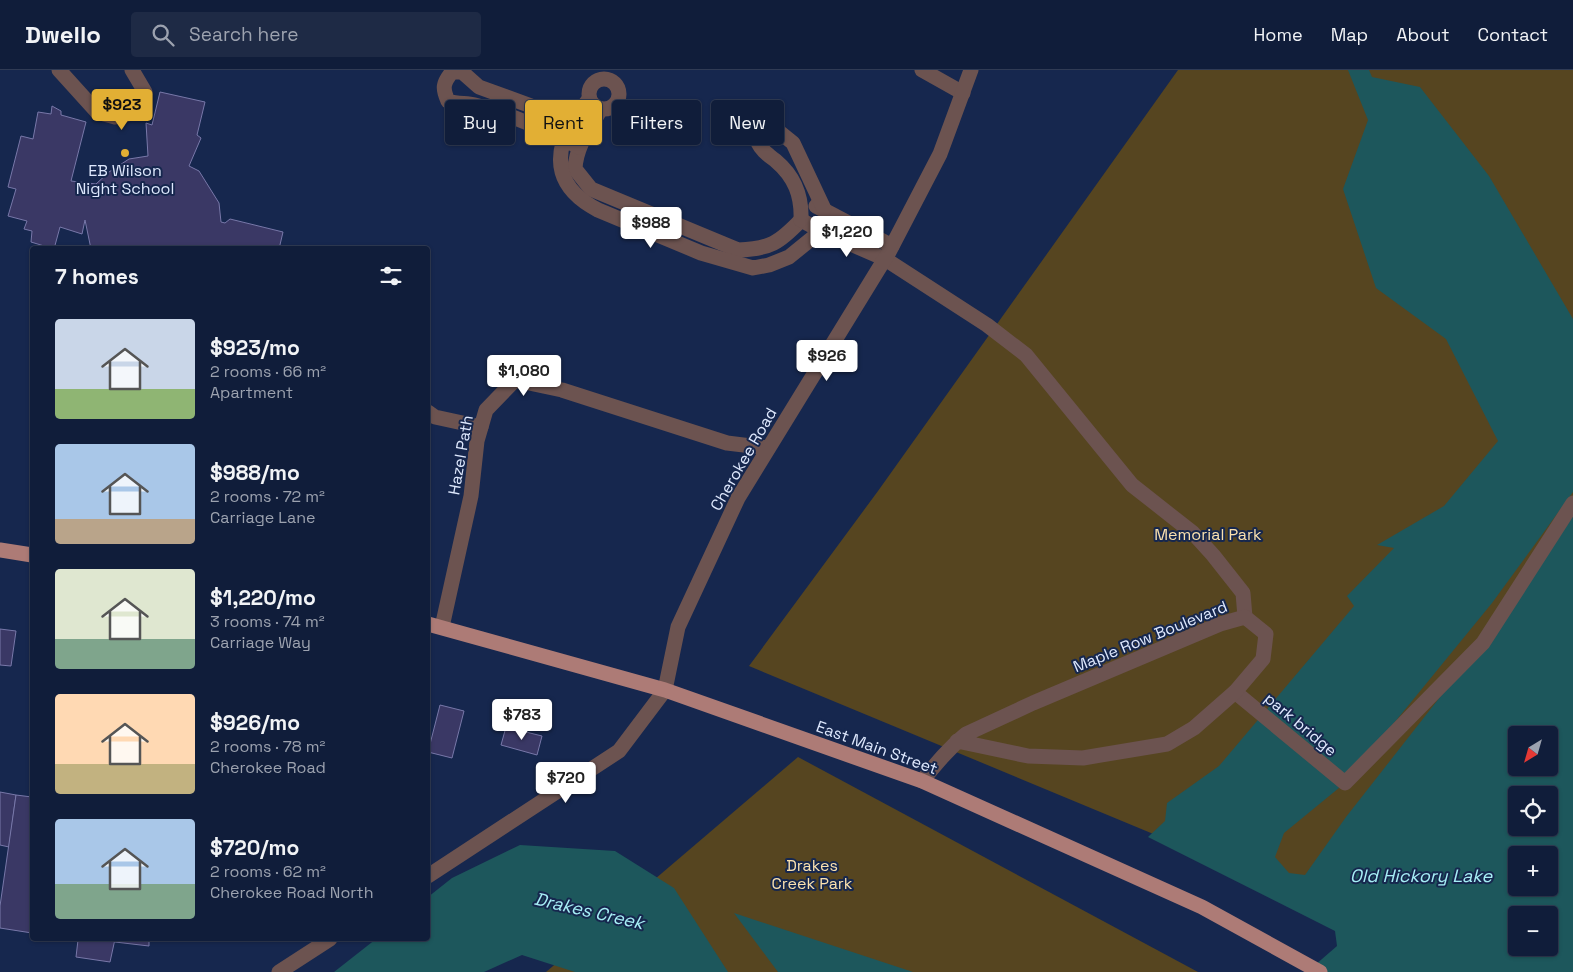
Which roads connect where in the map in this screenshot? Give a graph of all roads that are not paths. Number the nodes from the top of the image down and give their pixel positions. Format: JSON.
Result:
{"nodes":[{"id":1,"x":59,"y":70,"type":"edge"},
{"id":2,"x":132,"y":70,"type":"edge"},
{"id":3,"x":922,"y":70,"type":"edge"},
{"id":4,"x":971,"y":70,"type":"edge"},
{"id":5,"x":963,"y":93,"type":"junction"},
{"id":6,"x":590,"y":99,"type":"edge"},
{"id":7,"x":525,"y":104,"type":"edge"},
{"id":8,"x":602,"y":109,"type":"edge"},
{"id":9,"x":525,"y":124,"type":"edge"},
{"id":10,"x":562,"y":145,"type":"edge"},
{"id":11,"x":574,"y":145,"type":"edge"},
{"id":12,"x":581,"y":145,"type":"edge"},
{"id":13,"x":579,"y":148,"type":"junction"},
{"id":14,"x":802,"y":202,"type":"junction"},
{"id":15,"x":629,"y":206,"type":"junction"},
{"id":16,"x":824,"y":209,"type":"junction"},
{"id":17,"x":801,"y":220,"type":"junction"},
{"id":18,"x":624,"y":222,"type":"junction"},
{"id":19,"x":820,"y":231,"type":"junction"},
{"id":20,"x":698,"y":234,"type":"junction"},
{"id":21,"x":693,"y":250,"type":"junction"},
{"id":22,"x":746,"y":250,"type":"junction"},
{"id":23,"x":889,"y":252,"type":"junction"},
{"id":24,"x":747,"y":267,"type":"junction"},
{"id":25,"x":430,"y":413,"type":"edge"},
{"id":26,"x":481,"y":427,"type":"junction"},
{"id":27,"x":768,"y":448,"type":"junction"},
{"id":28,"x":1573,"y":503,"type":"edge"},
{"id":29,"x":0,"y":550,"type":"edge"},
{"id":30,"x":30,"y":555,"type":"edge"},
{"id":31,"x":1246,"y":618,"type":"junction"},
{"id":32,"x":435,"y":626,"type":"edge"},
{"id":33,"x":665,"y":690,"type":"junction"},
{"id":34,"x":1235,"y":692,"type":"junction"},
{"id":35,"x":957,"y":741,"type":"junction"},
{"id":36,"x":922,"y":782,"type":"junction"},
{"id":37,"x":430,"y":875,"type":"edge"},
{"id":38,"x":327,"y":941,"type":"edge"},
{"id":39,"x":279,"y":972,"type":"edge"},
{"id":40,"x":1320,"y":972,"type":"edge"}],
"edges":[{"from":1,"to":2,"type":"street"},
{"from":3,"to":5,"type":"street"},
{"from":4,"to":5,"type":"street","name":"Cherokee Road"},
{"from":5,"to":23,"type":"street","name":"Cherokee Road"},
{"from":6,"to":8,"type":"street"},
{"from":7,"to":9,"type":"street"},
{"from":10,"to":18,"type":"street"},
{"from":11,"to":13,"type":"street"},
{"from":12,"to":13,"type":"street"},
{"from":13,"to":15,"type":"street"},
{"from":14,"to":16,"type":"street"},
{"from":14,"to":16,"type":"street"},
{"from":14,"to":17,"type":"street"},
{"from":15,"to":18,"type":"street"},
{"from":15,"to":20,"type":"street"},
{"from":16,"to":23,"type":"street"},
{"from":17,"to":19,"type":"street"},
{"from":17,"to":22,"type":"street"},
{"from":18,"to":21,"type":"street"},
{"from":19,"to":23,"type":"street"},
{"from":19,"to":24,"type":"street"},
{"from":20,"to":21,"type":"street"},
{"from":20,"to":22,"type":"street"},
{"from":21,"to":24,"type":"street"},
{"from":22,"to":24,"type":"street"},
{"from":23,"to":27,"type":"street","name":"Cherokee Road"},
{"from":23,"to":31,"type":"street"},
{"from":25,"to":26,"type":"street"},
{"from":26,"to":27,"type":"street","name":"Hazel Path"},
{"from":26,"to":32,"type":"street","name":"Hazel Path"},
{"from":27,"to":33,"type":"street","name":"Cherokee Road"},
{"from":28,"to":34,"type":"street","name":"park bridge"},
{"from":29,"to":30,"type":"main road"},
{"from":31,"to":34,"type":"street","name":"Maple Row Boulevard"},
{"from":31,"to":35,"type":"street","name":"Maple Row Boulevard"},
{"from":32,"to":33,"type":"main road","name":"East Main Street"},
{"from":33,"to":36,"type":"main road","name":"East Main Street"},
{"from":33,"to":37,"type":"street"},
{"from":34,"to":35,"type":"street","name":"Maple Row Boulevard"},
{"from":35,"to":36,"type":"street","name":"Maple Row Boulevard"},
{"from":36,"to":40,"type":"main road","name":"East Main Street"},
{"from":38,"to":39,"type":"street"}]}
